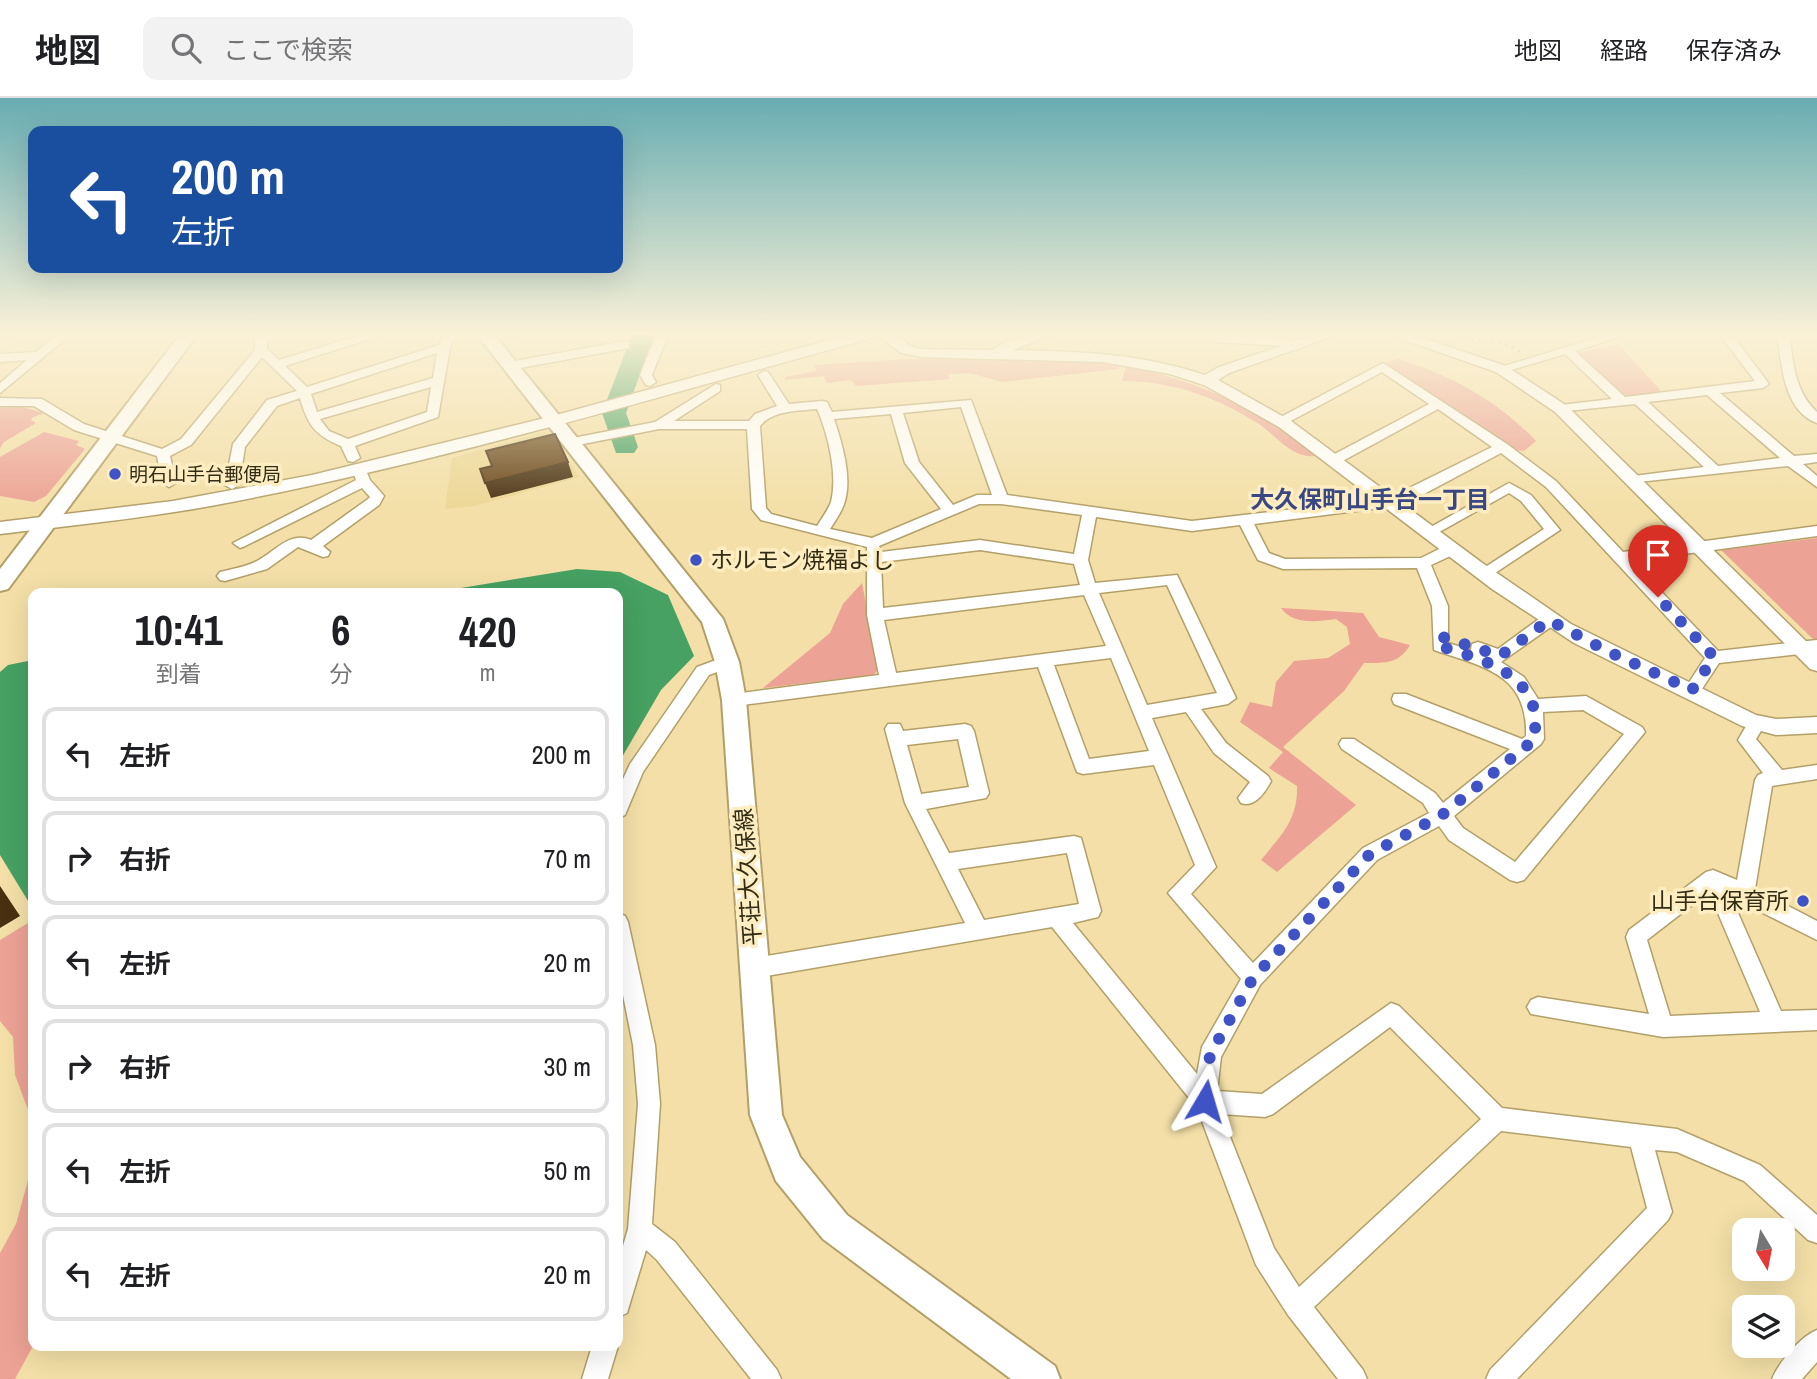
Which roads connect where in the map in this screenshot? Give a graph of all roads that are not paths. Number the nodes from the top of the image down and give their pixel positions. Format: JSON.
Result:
{"nodes":[{"id":1,"x":304,"y":391,"type":"edge"},
{"id":2,"x":146,"y":392,"type":"edge"},
{"id":3,"x":223,"y":392,"type":"edge"},
{"id":4,"x":302,"y":392,"type":"edge"},
{"id":5,"x":400,"y":392,"type":"edge"},
{"id":6,"x":436,"y":392,"type":"edge"},
{"id":7,"x":530,"y":392,"type":"edge"},
{"id":8,"x":619,"y":392,"type":"edge"},
{"id":9,"x":637,"y":392,"type":"edge"},
{"id":10,"x":710,"y":392,"type":"edge"},
{"id":11,"x":775,"y":392,"type":"edge"},
{"id":12,"x":1227,"y":392,"type":"edge"},
{"id":13,"x":1336,"y":392,"type":"edge"},
{"id":14,"x":1419,"y":392,"type":"edge"},
{"id":15,"x":1535,"y":392,"type":"edge"},
{"id":16,"x":1619,"y":392,"type":"edge"},
{"id":17,"x":1712,"y":392,"type":"joint"},
{"id":18,"x":1794,"y":392,"type":"edge"},
{"id":19,"x":1631,"y":401,"type":"junction"},
{"id":20,"x":0,"y":402,"type":"edge"},
{"id":21,"x":1437,"y":404,"type":"junction"},
{"id":22,"x":785,"y":408,"type":"junction"},
{"id":23,"x":1560,"y":409,"type":"junction"},
{"id":24,"x":896,"y":410,"type":"junction"},
{"id":25,"x":548,"y":414,"type":"junction"},
{"id":26,"x":828,"y":416,"type":"junction"},
{"id":27,"x":312,"y":417,"type":"junction"},
{"id":28,"x":1817,"y":419,"type":"edge"},
{"id":29,"x":1282,"y":420,"type":"junction"},
{"id":30,"x":659,"y":425,"type":"junction"},
{"id":31,"x":753,"y":425,"type":"junction"},
{"id":32,"x":114,"y":435,"type":"junction"},
{"id":33,"x":573,"y":442,"type":"junction"},
{"id":34,"x":1502,"y":447,"type":"junction"},
{"id":35,"x":163,"y":454,"type":"junction"},
{"id":36,"x":1817,"y":458,"type":"edge"},
{"id":37,"x":1334,"y":460,"type":"junction"},
{"id":38,"x":1792,"y":461,"type":"junction"},
{"id":39,"x":356,"y":463,"type":"junction"},
{"id":40,"x":1715,"y":470,"type":"junction"},
{"id":41,"x":1634,"y":480,"type":"junction"},
{"id":42,"x":169,"y":483,"type":"dead end"},
{"id":43,"x":1817,"y":483,"type":"edge"},
{"id":44,"x":232,"y":485,"type":"junction"},
{"id":45,"x":1001,"y":499,"type":"junction"},
{"id":46,"x":1390,"y":503,"type":"junction"},
{"id":47,"x":949,"y":510,"type":"junction"},
{"id":48,"x":1090,"y":512,"type":"junction"},
{"id":49,"x":53,"y":516,"type":"junction"},
{"id":50,"x":0,"y":517,"type":"edge"},
{"id":51,"x":1245,"y":521,"type":"junction"},
{"id":52,"x":0,"y":528,"type":"edge"},
{"id":53,"x":822,"y":530,"type":"junction"},
{"id":54,"x":1817,"y":531,"type":"edge"},
{"id":55,"x":1429,"y":532,"type":"junction"},
{"id":56,"x":240,"y":543,"type":"dead end"},
{"id":57,"x":1700,"y":546,"type":"junction"},
{"id":58,"x":1452,"y":549,"type":"junction"},
{"id":59,"x":873,"y":551,"type":"junction"},
{"id":60,"x":1621,"y":557,"type":"junction"},
{"id":61,"x":1080,"y":560,"type":"junction"},
{"id":62,"x":1423,"y":563,"type":"junction"},
{"id":63,"x":1484,"y":573,"type":"junction"},
{"id":64,"x":225,"y":576,"type":"dead end"},
{"id":65,"x":0,"y":584,"type":"edge"},
{"id":66,"x":1088,"y":589,"type":"junction"},
{"id":67,"x":875,"y":615,"type":"junction"},
{"id":68,"x":1549,"y":620,"type":"junction"},
{"id":69,"x":1440,"y":636,"type":"junction"},
{"id":70,"x":1809,"y":647,"type":"edge"},
{"id":71,"x":1116,"y":651,"type":"junction"},
{"id":72,"x":1714,"y":657,"type":"junction"},
{"id":73,"x":1044,"y":660,"type":"junction"},
{"id":74,"x":727,"y":662,"type":"junction"},
{"id":75,"x":1817,"y":664,"type":"edge"},
{"id":76,"x":889,"y":681,"type":"junction"},
{"id":77,"x":1692,"y":690,"type":"junction"},
{"id":78,"x":1400,"y":699,"type":"dead end"},
{"id":79,"x":734,"y":700,"type":"junction"},
{"id":80,"x":1190,"y":704,"type":"junction"},
{"id":81,"x":1533,"y":706,"type":"junction"},
{"id":82,"x":1140,"y":713,"type":"junction"},
{"id":83,"x":1817,"y":725,"type":"edge"},
{"id":84,"x":1755,"y":726,"type":"junction"},
{"id":85,"x":1348,"y":744,"type":"dead end"},
{"id":86,"x":1526,"y":748,"type":"junction"},
{"id":87,"x":1158,"y":757,"type":"junction"},
{"id":88,"x":1817,"y":772,"type":"edge"},
{"id":89,"x":1778,"y":778,"type":"junction"},
{"id":90,"x":1247,"y":798,"type":"dead end"},
{"id":91,"x":623,"y":799,"type":"edge"},
{"id":92,"x":914,"y":803,"type":"junction"},
{"id":93,"x":1442,"y":815,"type":"junction"},
{"id":94,"x":946,"y":862,"type":"junction"},
{"id":95,"x":1713,"y":878,"type":"junction"},
{"id":96,"x":1744,"y":894,"type":"junction"},
{"id":97,"x":1056,"y":917,"type":"junction"},
{"id":98,"x":979,"y":930,"type":"junction"},
{"id":99,"x":1817,"y":931,"type":"edge"},
{"id":100,"x":623,"y":946,"type":"edge"},
{"id":101,"x":755,"y":968,"type":"junction"},
{"id":102,"x":1253,"y":978,"type":"junction"},
{"id":103,"x":1538,"y":1007,"type":"dead end"},
{"id":104,"x":1817,"y":1020,"type":"edge"},
{"id":105,"x":1774,"y":1021,"type":"junction"},
{"id":106,"x":1664,"y":1027,"type":"junction"},
{"id":107,"x":1205,"y":1101,"type":"junction"},
{"id":108,"x":1497,"y":1119,"type":"junction"},
{"id":109,"x":1640,"y":1137,"type":"junction"},
{"id":110,"x":640,"y":1228,"type":"junction"},
{"id":111,"x":1817,"y":1231,"type":"edge"},
{"id":112,"x":623,"y":1287,"type":"edge"},
{"id":113,"x":1297,"y":1306,"type":"junction"},
{"id":114,"x":1817,"y":1343,"type":"edge"},
{"id":115,"x":603,"y":1351,"type":"edge"},
{"id":116,"x":595,"y":1379,"type":"edge"},
{"id":117,"x":768,"y":1379,"type":"edge"},
{"id":118,"x":1042,"y":1379,"type":"edge"},
{"id":119,"x":1353,"y":1379,"type":"edge"},
{"id":120,"x":1499,"y":1379,"type":"edge"},
{"id":121,"x":1785,"y":1379,"type":"edge"}],
"edges":[{"from":1,"to":27,"type":"street"},
{"from":2,"to":32,"type":"main road"},
{"from":3,"to":35,"type":"street"},
{"from":4,"to":44,"type":"street"},
{"from":5,"to":27,"type":"street"},
{"from":6,"to":39,"type":"street"},
{"from":7,"to":25,"type":"main road","name":"平荘大久保線"},
{"from":8,"to":25,"type":"street"},
{"from":9,"to":25,"type":"street"},
{"from":10,"to":30,"type":"street"},
{"from":11,"to":22,"type":"street"},
{"from":12,"to":29,"type":"street"},
{"from":13,"to":29,"type":"street"},
{"from":14,"to":21,"type":"street"},
{"from":15,"to":23,"type":"street"},
{"from":16,"to":19,"type":"street"},
{"from":17,"to":19,"type":"street"},
{"from":17,"to":38,"type":"street"},
{"from":18,"to":28,"type":"street"},
{"from":19,"to":23,"type":"street"},
{"from":19,"to":40,"type":"street"},
{"from":20,"to":32,"type":"street"},
{"from":21,"to":34,"type":"street"},
{"from":21,"to":37,"type":"street"},
{"from":22,"to":26,"type":"street"},
{"from":22,"to":31,"type":"street"},
{"from":23,"to":41,"type":"street"},
{"from":24,"to":26,"type":"street"},
{"from":24,"to":45,"type":"street"},
{"from":24,"to":47,"type":"street"},
{"from":25,"to":33,"type":"main road","name":"平荘大久保線"},
{"from":25,"to":39,"type":"street"},
{"from":26,"to":53,"type":"street"},
{"from":27,"to":39,"type":"street"},
{"from":29,"to":37,"type":"street"},
{"from":30,"to":31,"type":"street"},
{"from":30,"to":33,"type":"street"},
{"from":31,"to":53,"type":"street"},
{"from":32,"to":35,"type":"street"},
{"from":32,"to":49,"type":"main road"},
{"from":33,"to":74,"type":"main road","name":"平荘大久保線"},
{"from":34,"to":46,"type":"street"},
{"from":34,"to":60,"type":"street"},
{"from":35,"to":42,"type":"street"},
{"from":36,"to":38,"type":"street"},
{"from":37,"to":46,"type":"street"},
{"from":38,"to":40,"type":"street"},
{"from":38,"to":43,"type":"street"},
{"from":39,"to":44,"type":"street"},
{"from":39,"to":49,"type":"street"},
{"from":39,"to":56,"type":"street"},
{"from":39,"to":64,"type":"street"},
{"from":40,"to":41,"type":"street"},
{"from":41,"to":57,"type":"street"},
{"from":44,"to":49,"type":"street"},
{"from":45,"to":47,"type":"street"},
{"from":45,"to":48,"type":"street"},
{"from":46,"to":51,"type":"street"},
{"from":46,"to":55,"type":"street"},
{"from":47,"to":59,"type":"street"},
{"from":48,"to":51,"type":"street"},
{"from":48,"to":61,"type":"street"},
{"from":49,"to":50,"type":"street"},
{"from":49,"to":52,"type":"street"},
{"from":49,"to":65,"type":"main road"},
{"from":51,"to":62,"type":"street"},
{"from":53,"to":59,"type":"street"},
{"from":54,"to":57,"type":"street"},
{"from":55,"to":58,"type":"street"},
{"from":55,"to":63,"type":"street"},
{"from":57,"to":60,"type":"street"},
{"from":57,"to":70,"type":"street"},
{"from":58,"to":62,"type":"street"},
{"from":58,"to":63,"type":"street"},
{"from":59,"to":61,"type":"street"},
{"from":59,"to":67,"type":"street"},
{"from":60,"to":72,"type":"street"},
{"from":61,"to":66,"type":"street"},
{"from":62,"to":69,"type":"street"},
{"from":63,"to":68,"type":"street"},
{"from":66,"to":67,"type":"street"},
{"from":66,"to":71,"type":"street"},
{"from":66,"to":80,"type":"street"},
{"from":67,"to":76,"type":"street"},
{"from":68,"to":69,"type":"street"},
{"from":68,"to":77,"type":"street"},
{"from":69,"to":81,"type":"street"},
{"from":70,"to":72,"type":"street"},
{"from":70,"to":75,"type":"street"},
{"from":71,"to":73,"type":"street"},
{"from":71,"to":82,"type":"street"},
{"from":72,"to":77,"type":"street"},
{"from":73,"to":76,"type":"street"},
{"from":73,"to":87,"type":"street"},
{"from":74,"to":79,"type":"main road","name":"平荘大久保線"},
{"from":74,"to":91,"type":"street"},
{"from":76,"to":79,"type":"street"},
{"from":77,"to":84,"type":"street"},
{"from":78,"to":86,"type":"street"},
{"from":79,"to":101,"type":"main road","name":"平荘大久保線"},
{"from":80,"to":82,"type":"street"},
{"from":80,"to":90,"type":"street"},
{"from":81,"to":86,"type":"street"},
{"from":81,"to":93,"type":"street"},
{"from":82,"to":87,"type":"street"},
{"from":83,"to":84,"type":"street"},
{"from":84,"to":89,"type":"street"},
{"from":85,"to":93,"type":"street"},
{"from":86,"to":93,"type":"street"},
{"from":87,"to":102,"type":"street"},
{"from":88,"to":89,"type":"street"},
{"from":89,"to":96,"type":"street"},
{"from":92,"to":92,"type":"street"},
{"from":92,"to":94,"type":"street"},
{"from":93,"to":102,"type":"street"},
{"from":94,"to":97,"type":"street"},
{"from":94,"to":98,"type":"street"},
{"from":95,"to":96,"type":"street"},
{"from":95,"to":105,"type":"street"},
{"from":95,"to":106,"type":"street"},
{"from":96,"to":99,"type":"street"},
{"from":97,"to":98,"type":"street"},
{"from":97,"to":107,"type":"street"},
{"from":98,"to":101,"type":"street"},
{"from":100,"to":110,"type":"street"},
{"from":101,"to":118,"type":"main road","name":"平荘大久保線"},
{"from":102,"to":107,"type":"street"},
{"from":103,"to":106,"type":"street"},
{"from":104,"to":105,"type":"street"},
{"from":105,"to":106,"type":"street"},
{"from":107,"to":108,"type":"street"},
{"from":107,"to":113,"type":"street"},
{"from":108,"to":109,"type":"street"},
{"from":108,"to":113,"type":"street"},
{"from":109,"to":111,"type":"street"},
{"from":109,"to":120,"type":"street"},
{"from":110,"to":112,"type":"street"},
{"from":110,"to":117,"type":"street"},
{"from":113,"to":119,"type":"street"},
{"from":114,"to":121,"type":"street"},
{"from":115,"to":116,"type":"street"}]}
